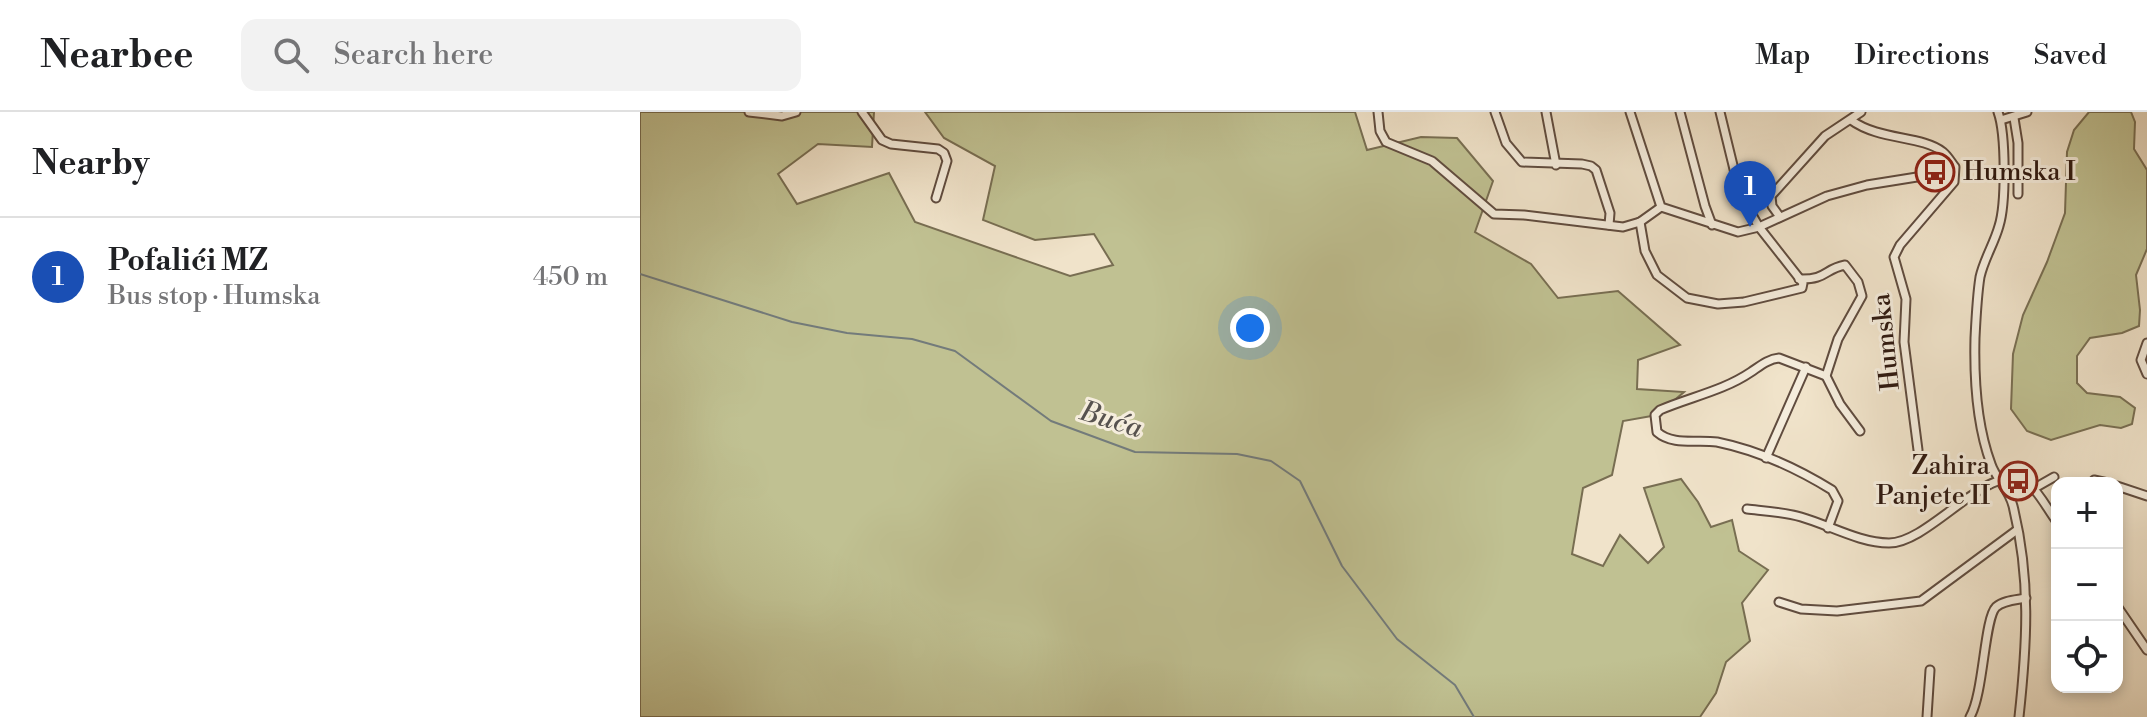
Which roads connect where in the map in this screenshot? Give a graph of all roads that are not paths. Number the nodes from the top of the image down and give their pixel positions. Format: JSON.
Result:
{"nodes":[{"id":1,"x":749,"y":112,"type":"edge"},
{"id":2,"x":796,"y":112,"type":"edge"},
{"id":3,"x":862,"y":112,"type":"edge"},
{"id":4,"x":1378,"y":112,"type":"edge"},
{"id":5,"x":1495,"y":112,"type":"edge"},
{"id":6,"x":1546,"y":112,"type":"edge"},
{"id":7,"x":1630,"y":112,"type":"edge"},
{"id":8,"x":1680,"y":112,"type":"edge"},
{"id":9,"x":1720,"y":112,"type":"edge"},
{"id":10,"x":1861,"y":112,"type":"edge"},
{"id":11,"x":2027,"y":112,"type":"edge"},
{"id":12,"x":2000,"y":116,"type":"edge"},
{"id":13,"x":2014,"y":118,"type":"junction"},
{"id":14,"x":1851,"y":120,"type":"junction"},
{"id":15,"x":1948,"y":159,"type":"junction"},
{"id":16,"x":1556,"y":165,"type":"junction"},
{"id":17,"x":2018,"y":194,"type":"dead end"},
{"id":18,"x":936,"y":198,"type":"dead end"},
{"id":19,"x":1661,"y":207,"type":"junction"},
{"id":20,"x":1780,"y":217,"type":"junction"},
{"id":21,"x":1640,"y":222,"type":"junction"},
{"id":22,"x":1609,"y":225,"type":"junction"},
{"id":23,"x":1712,"y":225,"type":"junction"},
{"id":24,"x":1759,"y":227,"type":"junction"},
{"id":25,"x":1799,"y":279,"type":"junction"},
{"id":26,"x":2147,"y":343,"type":"edge"},
{"id":27,"x":1806,"y":367,"type":"junction"},
{"id":28,"x":2147,"y":374,"type":"edge"},
{"id":29,"x":1826,"y":376,"type":"junction"},
{"id":30,"x":1860,"y":431,"type":"dead end"},
{"id":31,"x":1918,"y":450,"type":"dead end"},
{"id":32,"x":1766,"y":458,"type":"junction"},
{"id":33,"x":2000,"y":479,"type":"junction"},
{"id":34,"x":2051,"y":479,"type":"edge"},
{"id":35,"x":2123,"y":488,"type":"edge"},
{"id":36,"x":2033,"y":489,"type":"junction"},
{"id":37,"x":2147,"y":496,"type":"edge"},
{"id":38,"x":1747,"y":509,"type":"dead end"},
{"id":39,"x":2051,"y":514,"type":"edge"},
{"id":40,"x":1828,"y":528,"type":"junction"},
{"id":41,"x":2017,"y":530,"type":"junction"},
{"id":42,"x":2026,"y":598,"type":"junction"},
{"id":43,"x":1779,"y":602,"type":"dead end"},
{"id":44,"x":2123,"y":615,"type":"edge"},
{"id":45,"x":2147,"y":650,"type":"edge"},
{"id":46,"x":1930,"y":670,"type":"dead end"},
{"id":47,"x":1927,"y":717,"type":"edge"},
{"id":48,"x":1970,"y":717,"type":"edge"},
{"id":49,"x":2019,"y":717,"type":"edge"}],
"edges":[{"from":1,"to":2,"type":"street"},
{"from":3,"to":18,"type":"street"},
{"from":4,"to":22,"type":"street"},
{"from":5,"to":16,"type":"street"},
{"from":6,"to":16,"type":"street"},
{"from":7,"to":19,"type":"street"},
{"from":8,"to":23,"type":"street"},
{"from":9,"to":24,"type":"street"},
{"from":10,"to":14,"type":"street"},
{"from":11,"to":13,"type":"street"},
{"from":12,"to":13,"type":"street"},
{"from":12,"to":33,"type":"street"},
{"from":13,"to":17,"type":"street"},
{"from":14,"to":15,"type":"street"},
{"from":14,"to":20,"type":"street"},
{"from":15,"to":20,"type":"street"},
{"from":15,"to":31,"type":"street","name":"Humska"},
{"from":16,"to":22,"type":"street"},
{"from":19,"to":21,"type":"street"},
{"from":19,"to":23,"type":"street"},
{"from":20,"to":24,"type":"street"},
{"from":21,"to":22,"type":"street"},
{"from":21,"to":25,"type":"street","name":"Humska"},
{"from":23,"to":24,"type":"street"},
{"from":24,"to":25,"type":"street"},
{"from":25,"to":29,"type":"street","name":"Humska"},
{"from":26,"to":28,"type":"street"},
{"from":27,"to":29,"type":"street"},
{"from":27,"to":32,"type":"street"},
{"from":27,"to":32,"type":"street"},
{"from":29,"to":30,"type":"street"},
{"from":32,"to":40,"type":"street"},
{"from":33,"to":36,"type":"street"},
{"from":33,"to":40,"type":"street"},
{"from":33,"to":41,"type":"street"},
{"from":34,"to":36,"type":"street"},
{"from":35,"to":37,"type":"street"},
{"from":36,"to":39,"type":"street"},
{"from":38,"to":40,"type":"street"},
{"from":41,"to":42,"type":"street"},
{"from":41,"to":43,"type":"street"},
{"from":42,"to":48,"type":"street"},
{"from":42,"to":49,"type":"street"},
{"from":44,"to":45,"type":"street"},
{"from":46,"to":47,"type":"street"}]}
